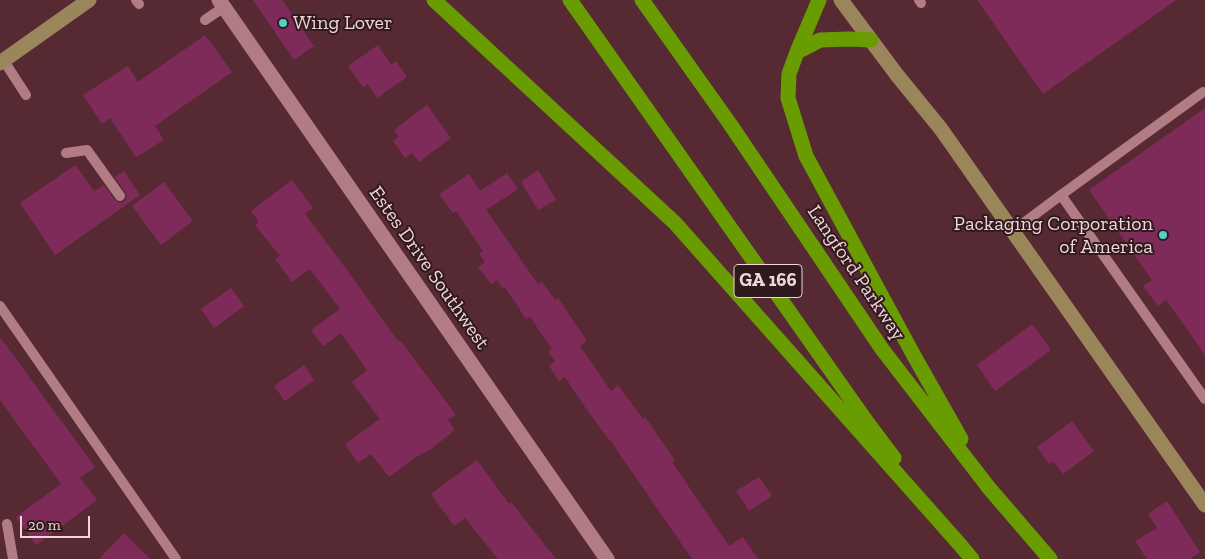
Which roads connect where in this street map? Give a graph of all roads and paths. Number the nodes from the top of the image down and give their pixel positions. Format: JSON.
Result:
{"nodes":[{"id":1,"x":89,"y":0,"type":"edge"},
{"id":2,"x":434,"y":0,"type":"edge"},
{"id":3,"x":570,"y":0,"type":"edge"},
{"id":4,"x":642,"y":0,"type":"edge"},
{"id":5,"x":819,"y":0,"type":"edge"},
{"id":6,"x":841,"y":0,"type":"edge"},
{"id":7,"x":221,"y":4,"type":"edge"},
{"id":8,"x":204,"y":20,"type":"dead end"},
{"id":9,"x":871,"y":40,"type":"junction"},
{"id":10,"x":797,"y":52,"type":"junction"},
{"id":11,"x":2,"y":62,"type":"edge"},
{"id":12,"x":1203,"y":92,"type":"dead end"},
{"id":13,"x":26,"y":95,"type":"dead end"},
{"id":14,"x":66,"y":153,"type":"dead end"},
{"id":15,"x":1061,"y":195,"type":"junction"},
{"id":16,"x":120,"y":196,"type":"dead end"},
{"id":17,"x":1013,"y":231,"type":"junction"},
{"id":18,"x":0,"y":306,"type":"edge"},
{"id":19,"x":1205,"y":399,"type":"edge"},
{"id":20,"x":989,"y":488,"type":"junction"},
{"id":21,"x":1205,"y":505,"type":"edge"},
{"id":22,"x":7,"y":524,"type":"dead end"},
{"id":23,"x":962,"y":547,"type":"junction"},
{"id":24,"x":12,"y":559,"type":"edge"},
{"id":25,"x":176,"y":559,"type":"edge"},
{"id":26,"x":607,"y":559,"type":"edge"},
{"id":27,"x":972,"y":559,"type":"edge"},
{"id":28,"x":1050,"y":559,"type":"edge"}],
"edges":[{"from":1,"to":11,"type":"street"},
{"from":2,"to":23,"type":"highway"},
{"from":3,"to":23,"type":"highway","number":"GA 166"},
{"from":4,"to":20,"type":"highway","name":"Langford Parkway","number":"GA 166"},
{"from":5,"to":10,"type":"highway"},
{"from":6,"to":9,"type":"street"},
{"from":7,"to":8,"type":"lane"},
{"from":7,"to":26,"type":"street","name":"Estes Drive Southwest"},
{"from":9,"to":10,"type":"highway"},
{"from":9,"to":17,"type":"street"},
{"from":10,"to":20,"type":"highway"},
{"from":11,"to":13,"type":"lane"},
{"from":12,"to":15,"type":"lane"},
{"from":14,"to":16,"type":"lane"},
{"from":15,"to":17,"type":"lane"},
{"from":15,"to":19,"type":"lane"},
{"from":17,"to":21,"type":"street"},
{"from":18,"to":25,"type":"lane"},
{"from":20,"to":28,"type":"highway","name":"Langford Parkway","number":"GA 166"},
{"from":22,"to":24,"type":"lane"},
{"from":23,"to":27,"type":"highway","number":"GA 166"}]}
